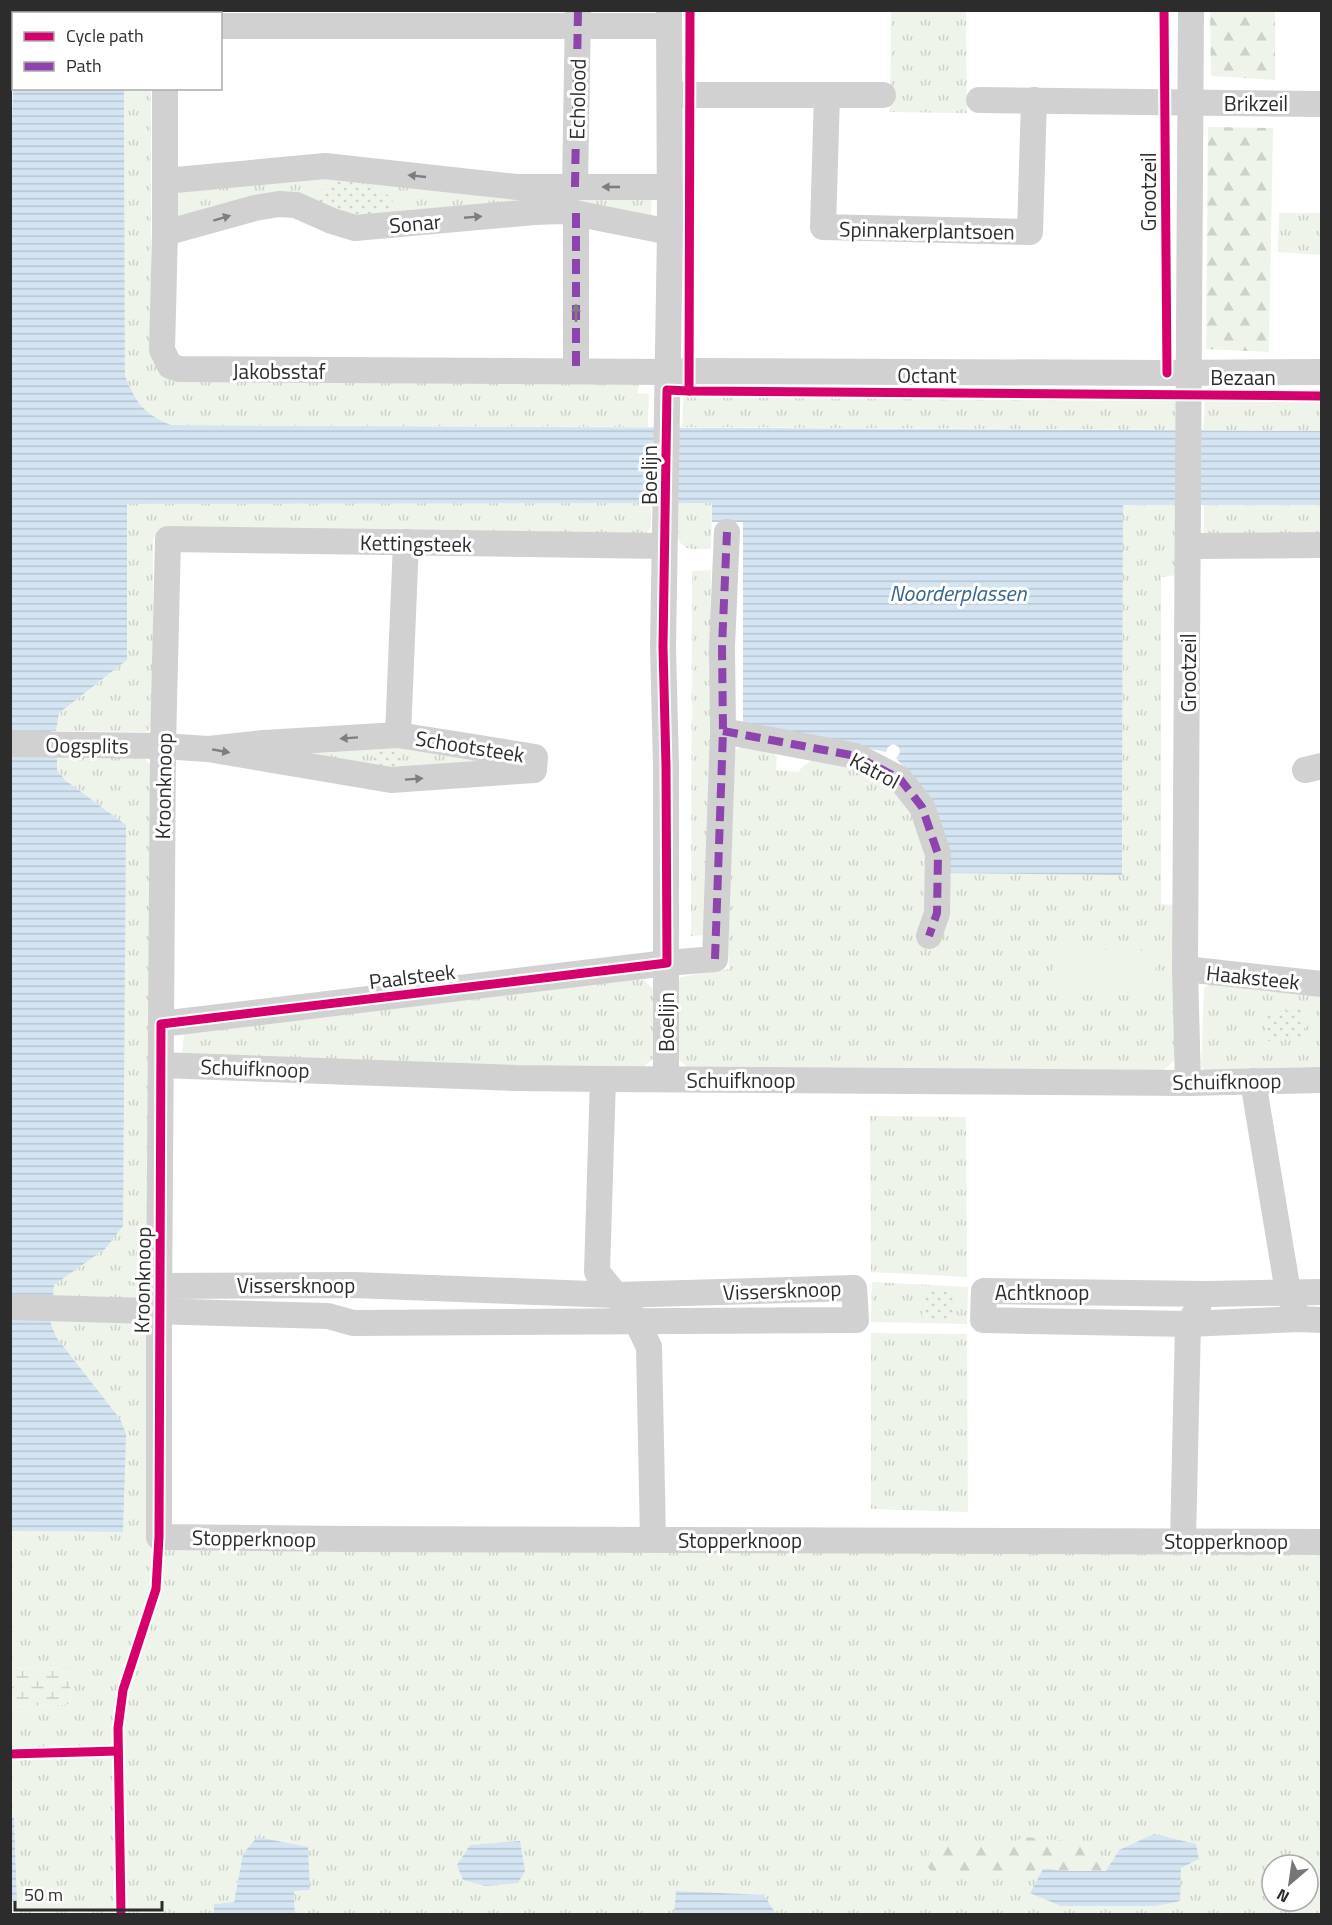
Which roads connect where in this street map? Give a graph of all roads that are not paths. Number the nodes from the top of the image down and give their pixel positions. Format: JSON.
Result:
{"nodes":[{"id":1,"x":1191,"y":10,"type":"edge"},
{"id":2,"x":578,"y":18,"type":"edge"},
{"id":3,"x":669,"y":18,"type":"edge"},
{"id":4,"x":222,"y":26,"type":"edge"},
{"id":5,"x":165,"y":90,"type":"edge"},
{"id":6,"x":670,"y":95,"type":"junction"},
{"id":7,"x":827,"y":95,"type":"junction"},
{"id":8,"x":883,"y":95,"type":"dead end"},
{"id":9,"x":979,"y":100,"type":"dead end"},
{"id":10,"x":1034,"y":100,"type":"junction"},
{"id":11,"x":1191,"y":103,"type":"junction"},
{"id":12,"x":1322,"y":104,"type":"edge"},
{"id":13,"x":165,"y":181,"type":"junction"},
{"id":14,"x":575,"y":187,"type":"junction"},
{"id":15,"x":669,"y":187,"type":"junction"},
{"id":16,"x":576,"y":213,"type":"junction"},
{"id":17,"x":670,"y":232,"type":"junction"},
{"id":18,"x":165,"y":233,"type":"junction"},
{"id":19,"x":576,"y":371,"type":"junction"},
{"id":20,"x":668,"y":372,"type":"junction"},
{"id":21,"x":1322,"y":372,"type":"edge"},
{"id":22,"x":1189,"y":373,"type":"junction"},
{"id":23,"x":727,"y":532,"type":"dead end"},
{"id":24,"x":665,"y":534,"type":"junction"},
{"id":25,"x":1188,"y":535,"type":"junction"},
{"id":26,"x":168,"y":539,"type":"joint"},
{"id":27,"x":406,"y":542,"type":"junction"},
{"id":28,"x":1322,"y":545,"type":"edge"},
{"id":29,"x":723,"y":731,"type":"junction"},
{"id":30,"x":398,"y":735,"type":"junction"},
{"id":31,"x":10,"y":744,"type":"edge"},
{"id":32,"x":163,"y":746,"type":"junction"},
{"id":33,"x":208,"y":749,"type":"junction"},
{"id":34,"x":1322,"y":766,"type":"edge"},
{"id":35,"x":1322,"y":773,"type":"edge"},
{"id":36,"x":929,"y":936,"type":"dead end"},
{"id":37,"x":666,"y":963,"type":"junction"},
{"id":38,"x":1185,"y":969,"type":"junction"},
{"id":39,"x":1322,"y":984,"type":"edge"},
{"id":40,"x":161,"y":1024,"type":"junction"},
{"id":41,"x":161,"y":1065,"type":"junction"},
{"id":42,"x":603,"y":1079,"type":"junction"},
{"id":43,"x":666,"y":1079,"type":"junction"},
{"id":44,"x":1322,"y":1080,"type":"edge"},
{"id":45,"x":1253,"y":1081,"type":"junction"},
{"id":46,"x":1188,"y":1083,"type":"junction"},
{"id":47,"x":1288,"y":1292,"type":"junction"},
{"id":48,"x":1322,"y":1292,"type":"edge"},
{"id":49,"x":1208,"y":1294,"type":"junction"},
{"id":50,"x":616,"y":1295,"type":"junction"},
{"id":51,"x":159,"y":1298,"type":"junction"},
{"id":52,"x":10,"y":1307,"type":"edge"},
{"id":53,"x":1310,"y":1319,"type":"edge"},
{"id":54,"x":636,"y":1320,"type":"junction"},
{"id":55,"x":1188,"y":1324,"type":"junction"},
{"id":56,"x":159,"y":1537,"type":"joint"},
{"id":57,"x":653,"y":1539,"type":"junction"},
{"id":58,"x":1183,"y":1541,"type":"junction"},
{"id":59,"x":1322,"y":1542,"type":"edge"}],
"edges":[{"from":1,"to":11,"type":"street","name":"Grootzeil"},
{"from":2,"to":3,"type":"street"},
{"from":2,"to":4,"type":"street"},
{"from":2,"to":14,"type":"street","name":"Echolood"},
{"from":3,"to":6,"type":"street","name":"Boelijn"},
{"from":5,"to":13,"type":"street","name":"Jakobsstaf"},
{"from":6,"to":7,"type":"street"},
{"from":6,"to":15,"type":"street","name":"Boelijn"},
{"from":7,"to":8,"type":"street"},
{"from":7,"to":10,"type":"street","name":"Spinnakerplantsoen"},
{"from":9,"to":10,"type":"street"},
{"from":10,"to":11,"type":"street"},
{"from":11,"to":12,"type":"street","name":"Brikzeil"},
{"from":11,"to":22,"type":"street","name":"Grootzeil"},
{"from":14,"to":13,"type":"street","name":"Sonar","one_way":true},
{"from":13,"to":18,"type":"street","name":"Jakobsstaf"},
{"from":15,"to":14,"type":"street","name":"Sonar","one_way":true},
{"from":15,"to":17,"type":"street","name":"Boelijn"},
{"from":16,"to":17,"type":"street","name":"Sonar"},
{"from":18,"to":16,"type":"street","name":"Sonar","one_way":true},
{"from":19,"to":16,"type":"street","one_way":true},
{"from":17,"to":20,"type":"street","name":"Boelijn"},
{"from":18,"to":19,"type":"street","name":"Jakobsstaf"},
{"from":19,"to":20,"type":"street","name":"Jakobsstaf"},
{"from":20,"to":22,"type":"street","name":"Octant"},
{"from":20,"to":24,"type":"street","name":"Boelijn"},
{"from":21,"to":22,"type":"street","name":"Bezaan"},
{"from":22,"to":25,"type":"street","name":"Grootzeil"},
{"from":23,"to":29,"type":"street"},
{"from":24,"to":27,"type":"street","name":"Kettingsteek"},
{"from":24,"to":37,"type":"street","name":"Boelijn"},
{"from":25,"to":28,"type":"street"},
{"from":25,"to":38,"type":"street","name":"Grootzeil"},
{"from":26,"to":27,"type":"street","name":"Kettingsteek"},
{"from":26,"to":32,"type":"street","name":"Kroonknoop"},
{"from":27,"to":30,"type":"street"},
{"from":29,"to":36,"type":"street","name":"Katrol"},
{"from":29,"to":37,"type":"street"},
{"from":30,"to":33,"type":"street","name":"Schootsteek","one_way":true},
{"from":33,"to":30,"type":"street","name":"Schootsteek","one_way":true},
{"from":31,"to":32,"type":"street","name":"Oogsplits"},
{"from":32,"to":33,"type":"street","name":"Schootsteek"},
{"from":32,"to":40,"type":"street","name":"Kroonknoop"},
{"from":34,"to":35,"type":"street"},
{"from":37,"to":40,"type":"street","name":"Paalsteek"},
{"from":37,"to":43,"type":"street","name":"Boelijn"},
{"from":38,"to":39,"type":"street","name":"Haaksteek"},
{"from":38,"to":46,"type":"street","name":"Grootzeil"},
{"from":40,"to":41,"type":"street","name":"Kroonknoop"},
{"from":41,"to":42,"type":"street","name":"Schuifknoop"},
{"from":41,"to":51,"type":"street","name":"Kroonknoop"},
{"from":42,"to":43,"type":"street","name":"Schuifknoop"},
{"from":42,"to":50,"type":"street"},
{"from":43,"to":46,"type":"street","name":"Schuifknoop"},
{"from":44,"to":45,"type":"street","name":"Schuifknoop"},
{"from":45,"to":46,"type":"street","name":"Schuifknoop"},
{"from":45,"to":47,"type":"street"},
{"from":47,"to":48,"type":"street","name":"Achtknoop"},
{"from":47,"to":49,"type":"street","name":"Achtknoop"},
{"from":47,"to":53,"type":"street"},
{"from":49,"to":55,"type":"street"},
{"from":49,"to":55,"type":"street","name":"Achtknoop"},
{"from":50,"to":51,"type":"street","name":"Vissersknoop"},
{"from":50,"to":54,"type":"street"},
{"from":50,"to":54,"type":"street","name":"Vissersknoop"},
{"from":51,"to":52,"type":"street"},
{"from":51,"to":54,"type":"street","name":"Vissersknoop"},
{"from":51,"to":56,"type":"street","name":"Kroonknoop"},
{"from":53,"to":55,"type":"street","name":"Achtknoop"},
{"from":54,"to":57,"type":"street"},
{"from":55,"to":58,"type":"street"},
{"from":56,"to":57,"type":"street","name":"Stopperknoop"},
{"from":57,"to":58,"type":"street","name":"Stopperknoop"},
{"from":58,"to":59,"type":"street","name":"Stopperknoop"}]}
